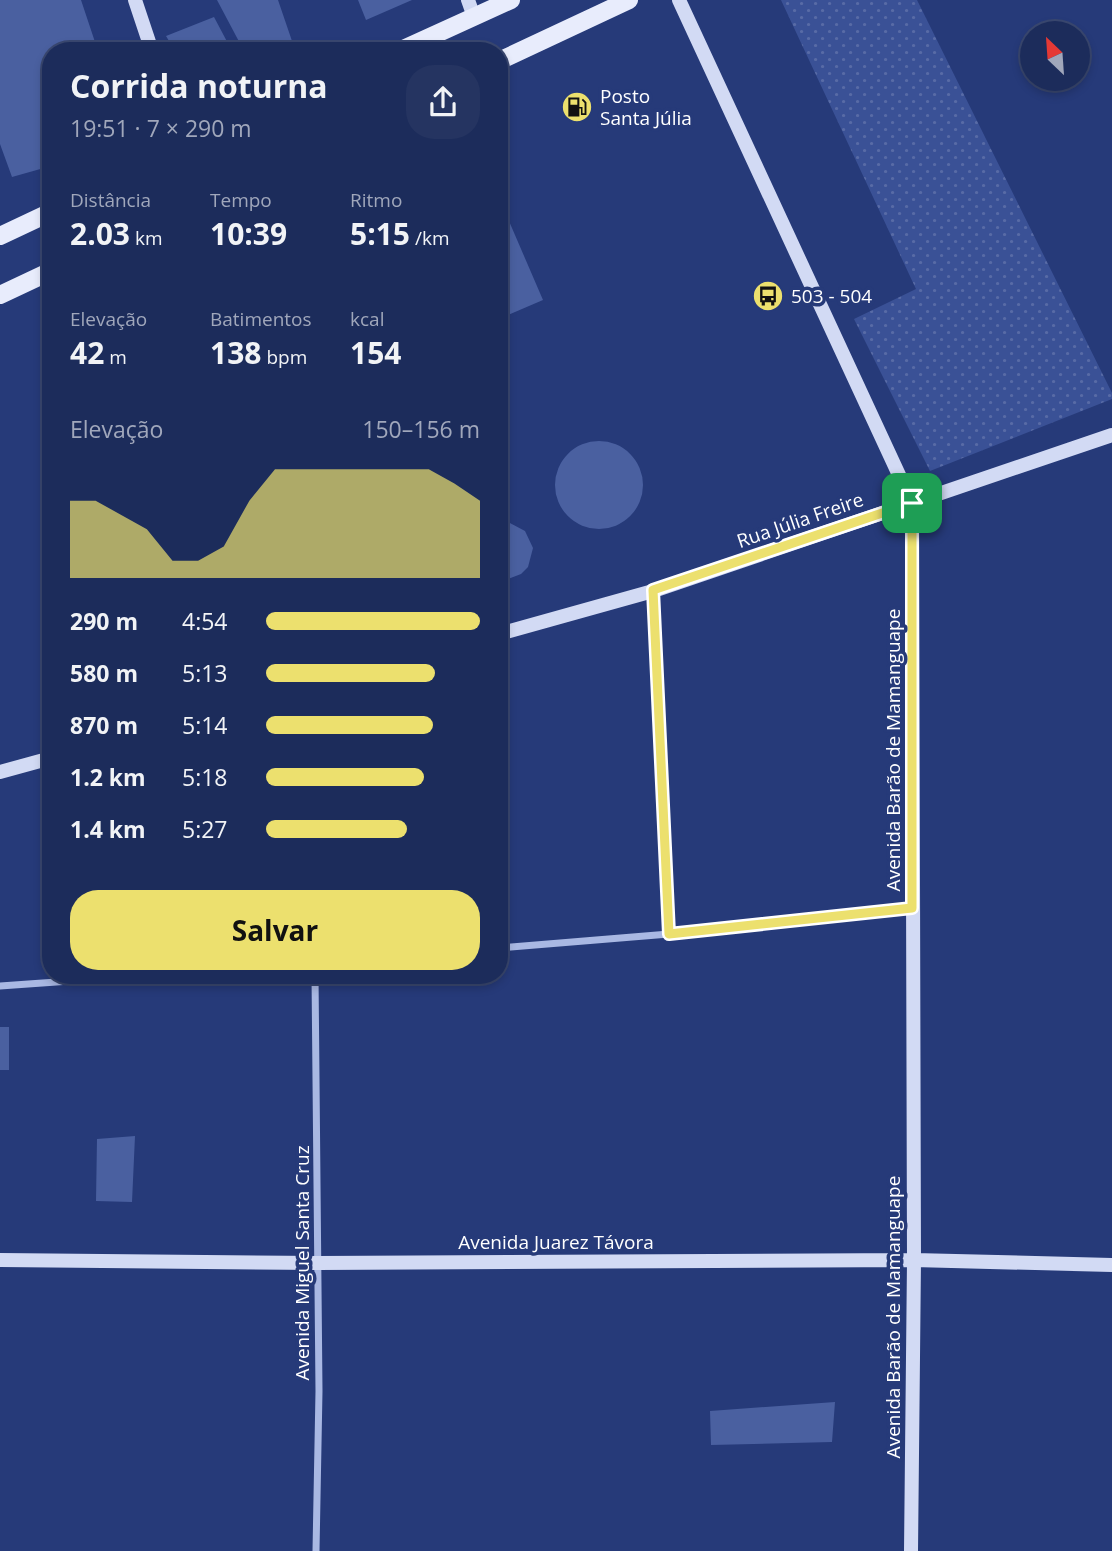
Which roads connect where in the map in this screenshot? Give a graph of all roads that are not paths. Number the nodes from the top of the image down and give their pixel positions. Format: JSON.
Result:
{"nodes":[{"id":1,"x":135,"y":0,"type":"edge"},
{"id":2,"x":511,"y":0,"type":"edge"},
{"id":3,"x":629,"y":0,"type":"edge"},
{"id":4,"x":679,"y":0,"type":"edge"},
{"id":5,"x":471,"y":9,"type":"edge"},
{"id":6,"x":149,"y":42,"type":"edge"},
{"id":7,"x":414,"y":42,"type":"edge"},
{"id":8,"x":508,"y":57,"type":"edge"},
{"id":9,"x":42,"y":216,"type":"edge"},
{"id":10,"x":0,"y":236,"type":"edge"},
{"id":11,"x":42,"y":275,"type":"edge"},
{"id":12,"x":0,"y":295,"type":"edge"},
{"id":13,"x":1112,"y":435,"type":"edge"},
{"id":14,"x":912,"y":503,"type":"junction"},
{"id":15,"x":653,"y":590,"type":"junction"},
{"id":16,"x":508,"y":632,"type":"edge"},
{"id":17,"x":42,"y":760,"type":"edge"},
{"id":18,"x":0,"y":772,"type":"edge"},
{"id":19,"x":912,"y":908,"type":"junction"},
{"id":20,"x":669,"y":934,"type":"junction"},
{"id":21,"x":508,"y":947,"type":"edge"},
{"id":22,"x":42,"y":983,"type":"edge"},
{"id":23,"x":315,"y":984,"type":"edge"},
{"id":24,"x":0,"y":986,"type":"edge"},
{"id":25,"x":0,"y":1260,"type":"edge"},
{"id":26,"x":914,"y":1260,"type":"junction"},
{"id":27,"x":318,"y":1263,"type":"junction"},
{"id":28,"x":1112,"y":1265,"type":"edge"},
{"id":29,"x":316,"y":1551,"type":"edge"},
{"id":30,"x":911,"y":1551,"type":"edge"}],
"edges":[{"from":1,"to":6,"type":"main road"},
{"from":2,"to":5,"type":"main road"},
{"from":3,"to":8,"type":"main road"},
{"from":4,"to":14,"type":"main road","name":"Avenida Barão de Mamanguape"},
{"from":5,"to":7,"type":"main road"},
{"from":9,"to":10,"type":"main road"},
{"from":11,"to":12,"type":"main road"},
{"from":13,"to":14,"type":"main road","name":"Rua Júlia Freire"},
{"from":14,"to":15,"type":"main road","name":"Rua Júlia Freire"},
{"from":14,"to":19,"type":"main road","name":"Avenida Barão de Mamanguape"},
{"from":15,"to":16,"type":"main road","name":"Rua Júlia Freire"},
{"from":15,"to":20,"type":"street"},
{"from":17,"to":18,"type":"main road"},
{"from":19,"to":20,"type":"street"},
{"from":19,"to":26,"type":"main road","name":"Avenida Barão de Mamanguape"},
{"from":20,"to":21,"type":"street"},
{"from":22,"to":24,"type":"street"},
{"from":23,"to":27,"type":"street","name":"Avenida Miguel Santa Cruz"},
{"from":25,"to":27,"type":"main road","name":"Avenida Juarez Távora"},
{"from":26,"to":27,"type":"main road","name":"Avenida Juarez Távora"},
{"from":26,"to":28,"type":"main road","name":"Avenida Juarez Távora"},
{"from":26,"to":30,"type":"main road","name":"Avenida Barão de Mamanguape"},
{"from":27,"to":29,"type":"street","name":"Avenida Miguel Santa Cruz"}]}
